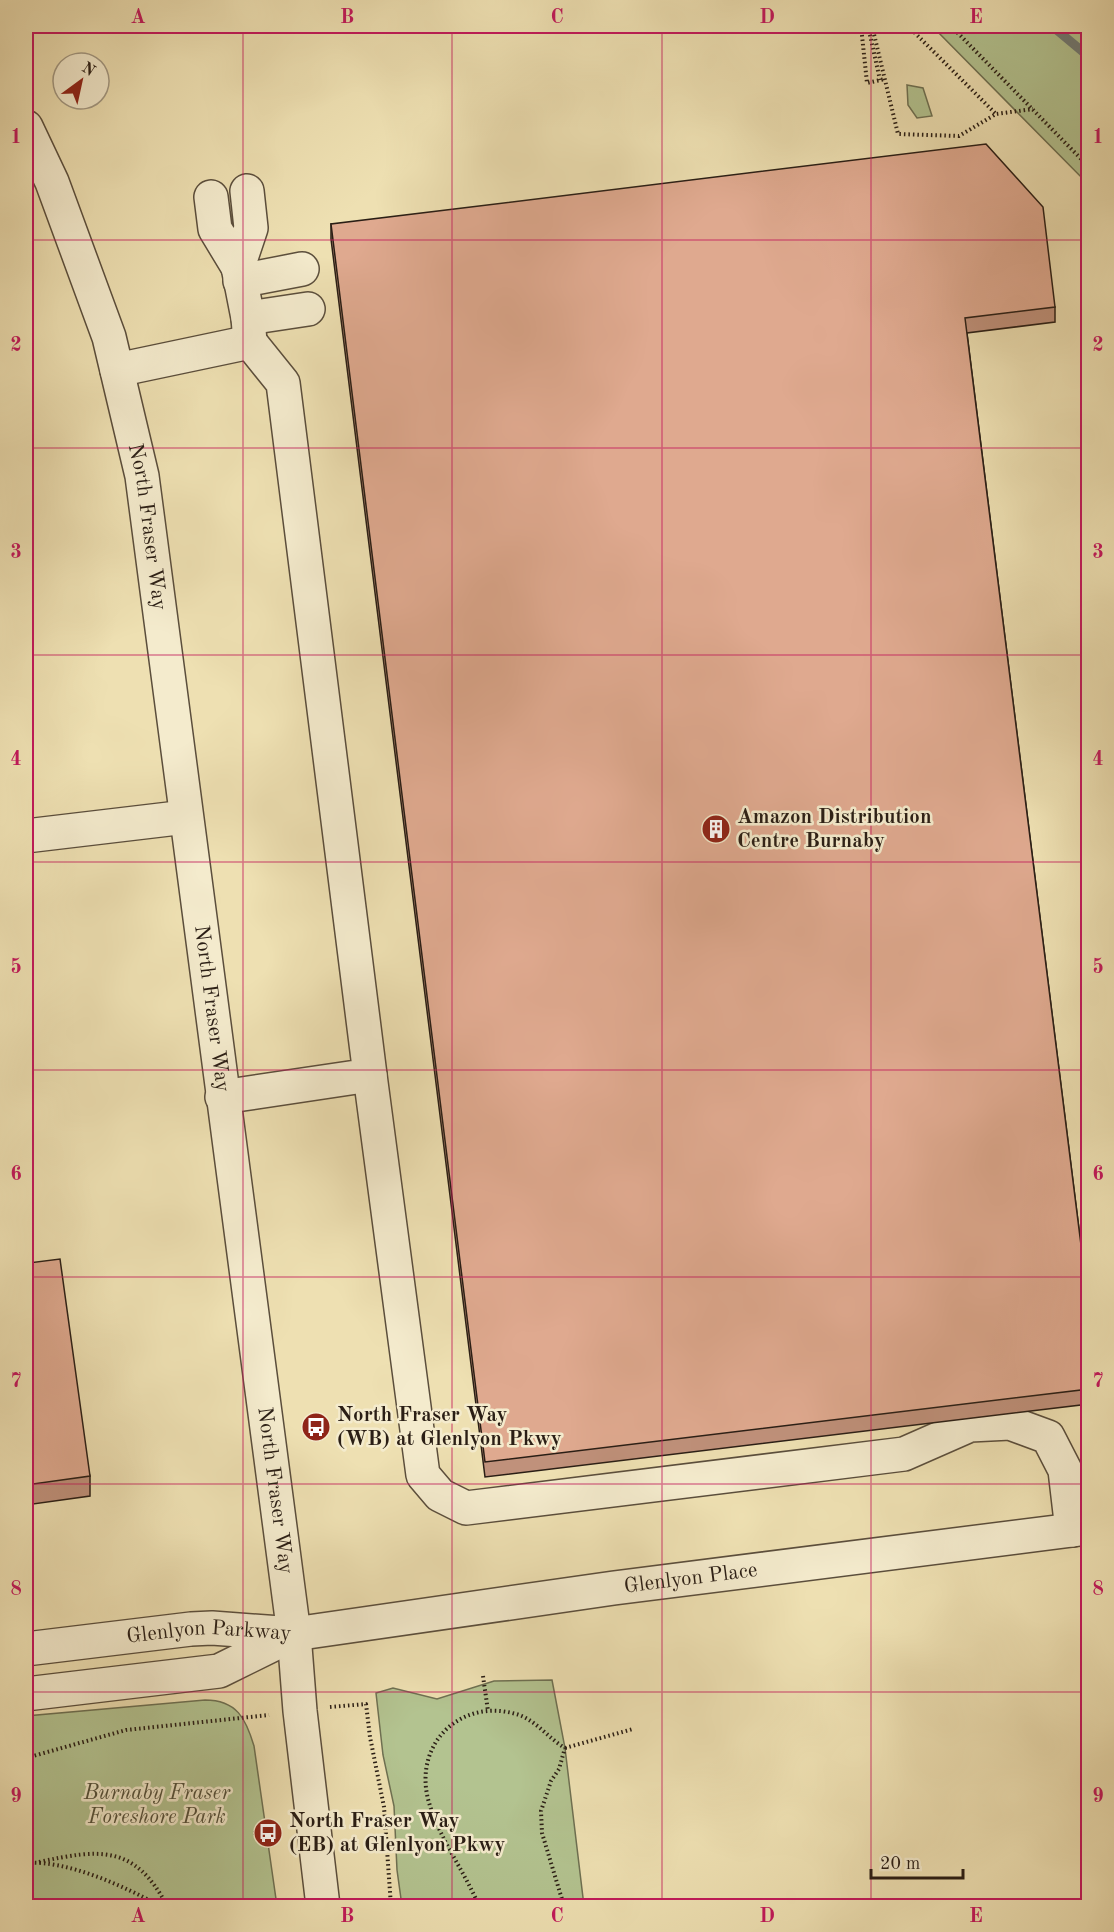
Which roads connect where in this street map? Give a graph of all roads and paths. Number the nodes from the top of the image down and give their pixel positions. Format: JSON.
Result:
{"nodes":[{"id":1,"x":861,"y":26,"type":"edge"},
{"id":2,"x":870,"y":26,"type":"edge"},
{"id":3,"x":908,"y":26,"type":"edge"},
{"id":4,"x":951,"y":26,"type":"edge"},
{"id":5,"x":883,"y":80,"type":"junction"},
{"id":6,"x":1033,"y":109,"type":"junction"},
{"id":7,"x":996,"y":114,"type":"junction"},
{"id":8,"x":26,"y":127,"type":"edge"},
{"id":9,"x":1089,"y":166,"type":"edge"},
{"id":10,"x":247,"y":191,"type":"dead end"},
{"id":11,"x":211,"y":197,"type":"dead end"},
{"id":12,"x":302,"y":269,"type":"dead end"},
{"id":13,"x":239,"y":274,"type":"junction"},
{"id":14,"x":308,"y":309,"type":"dead end"},
{"id":15,"x":249,"y":330,"type":"junction"},
{"id":16,"x":117,"y":370,"type":"junction"},
{"id":17,"x":186,"y":817,"type":"junction"},
{"id":18,"x":26,"y":836,"type":"edge"},
{"id":19,"x":370,"y":1075,"type":"junction"},
{"id":20,"x":222,"y":1097,"type":"junction"},
{"id":21,"x":1080,"y":1529,"type":"edge"},
{"id":22,"x":294,"y":1634,"type":"junction"},
{"id":23,"x":26,"y":1649,"type":"edge"},
{"id":24,"x":483,"y":1676,"type":"dead end"},
{"id":25,"x":26,"y":1694,"type":"edge"},
{"id":26,"x":344,"y":1705,"type":"dead end"},
{"id":27,"x":488,"y":1711,"type":"junction"},
{"id":28,"x":243,"y":1718,"type":"dead end"},
{"id":29,"x":633,"y":1729,"type":"dead end"},
{"id":30,"x":565,"y":1748,"type":"junction"},
{"id":31,"x":26,"y":1758,"type":"edge"},
{"id":32,"x":253,"y":1833,"type":"dead end"},
{"id":33,"x":268,"y":1833,"type":"dead end"},
{"id":34,"x":39,"y":1862,"type":"junction"},
{"id":35,"x":26,"y":1863,"type":"edge"},
{"id":36,"x":160,"y":1906,"type":"edge"},
{"id":37,"x":166,"y":1906,"type":"edge"},
{"id":38,"x":324,"y":1906,"type":"edge"},
{"id":39,"x":391,"y":1906,"type":"edge"},
{"id":40,"x":479,"y":1906,"type":"edge"},
{"id":41,"x":564,"y":1906,"type":"edge"}],
"edges":[{"from":1,"to":5,"type":"path"},
{"from":2,"to":5,"type":"path"},
{"from":3,"to":7,"type":"path"},
{"from":4,"to":6,"type":"path"},
{"from":5,"to":7,"type":"path"},
{"from":6,"to":7,"type":"path"},
{"from":6,"to":9,"type":"path"},
{"from":8,"to":16,"type":"street","name":"North Fraser Way"},
{"from":10,"to":13,"type":"street"},
{"from":11,"to":13,"type":"street"},
{"from":12,"to":13,"type":"street"},
{"from":13,"to":15,"type":"street"},
{"from":14,"to":15,"type":"street"},
{"from":15,"to":16,"type":"street"},
{"from":15,"to":19,"type":"street"},
{"from":16,"to":17,"type":"street","name":"North Fraser Way"},
{"from":17,"to":18,"type":"street"},
{"from":17,"to":20,"type":"street","name":"North Fraser Way"},
{"from":19,"to":20,"type":"street"},
{"from":19,"to":21,"type":"street"},
{"from":20,"to":22,"type":"street","name":"North Fraser Way"},
{"from":21,"to":22,"type":"street","name":"Glenlyon Place"},
{"from":22,"to":23,"type":"street","name":"Glenlyon Parkway"},
{"from":22,"to":25,"type":"street","name":"Glenlyon Parkway"},
{"from":22,"to":38,"type":"street","name":"North Fraser Way"},
{"from":24,"to":27,"type":"path"},
{"from":26,"to":39,"type":"path"},
{"from":27,"to":30,"type":"path"},
{"from":27,"to":40,"type":"path"},
{"from":28,"to":31,"type":"path"},
{"from":29,"to":30,"type":"path"},
{"from":30,"to":41,"type":"path"},
{"from":32,"to":33,"type":"path"},
{"from":34,"to":35,"type":"path"},
{"from":34,"to":36,"type":"path"},
{"from":34,"to":37,"type":"path"}]}
